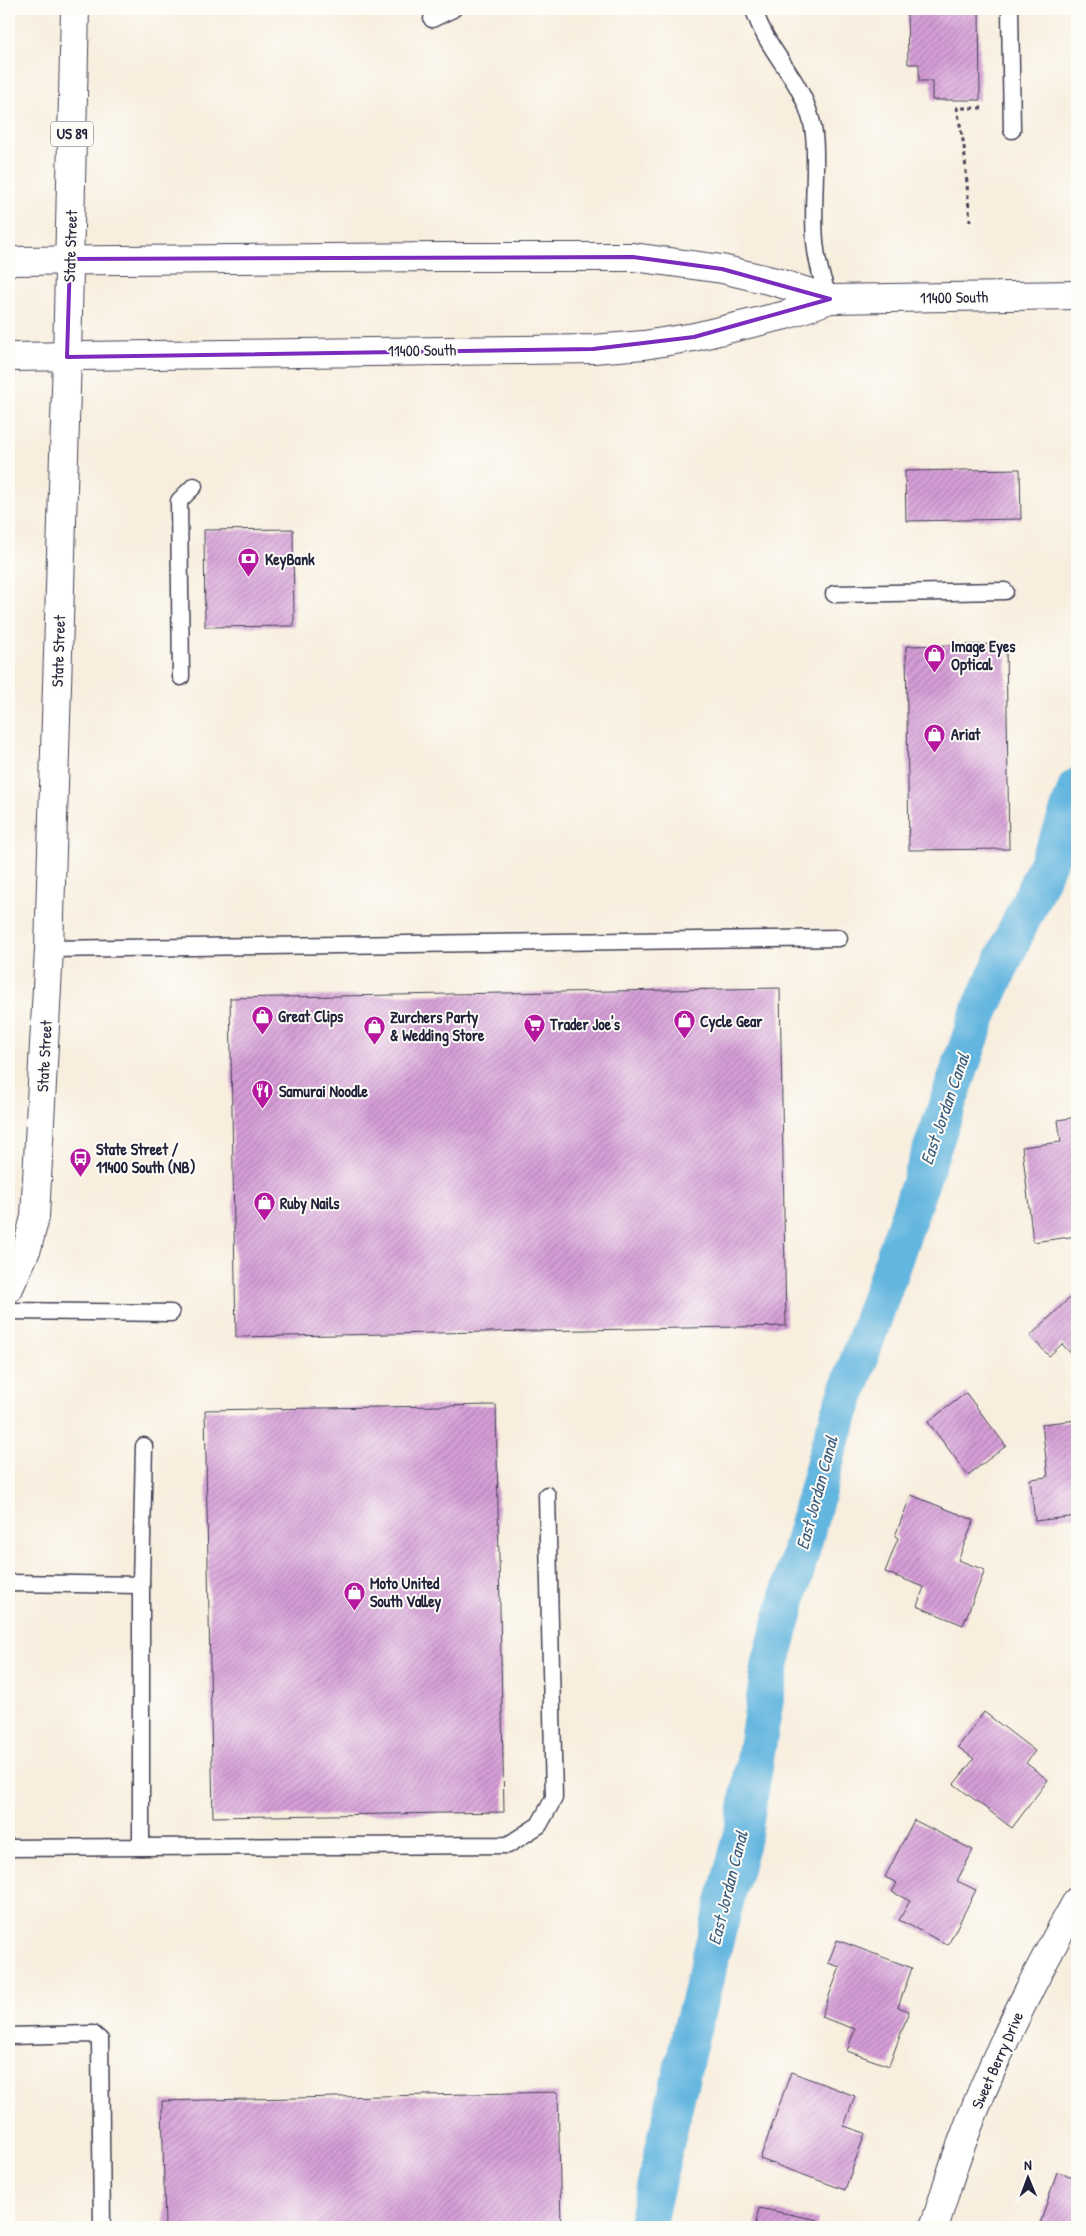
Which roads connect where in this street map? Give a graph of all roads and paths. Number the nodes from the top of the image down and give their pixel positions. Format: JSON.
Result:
{"nodes":[{"id":1,"x":75,"y":9,"type":"edge"},
{"id":2,"x":453,"y":9,"type":"edge"},
{"id":3,"x":754,"y":9,"type":"edge"},
{"id":4,"x":1010,"y":9,"type":"edge"},
{"id":5,"x":432,"y":19,"type":"dead end"},
{"id":6,"x":990,"y":106,"type":"dead end"},
{"id":7,"x":1012,"y":130,"type":"dead end"},
{"id":8,"x":970,"y":222,"type":"dead end"},
{"id":9,"x":9,"y":260,"type":"edge"},
{"id":10,"x":70,"y":260,"type":"junction"},
{"id":11,"x":1077,"y":295,"type":"edge"},
{"id":12,"x":830,"y":299,"type":"junction"},
{"id":13,"x":67,"y":356,"type":"junction"},
{"id":14,"x":9,"y":357,"type":"edge"},
{"id":15,"x":194,"y":486,"type":"dead end"},
{"id":16,"x":1005,"y":591,"type":"dead end"},
{"id":17,"x":834,"y":594,"type":"dead end"},
{"id":18,"x":182,"y":677,"type":"dead end"},
{"id":19,"x":839,"y":938,"type":"dead end"},
{"id":20,"x":49,"y":949,"type":"junction"},
{"id":21,"x":9,"y":1288,"type":"edge"},
{"id":22,"x":9,"y":1311,"type":"edge"},
{"id":23,"x":171,"y":1313,"type":"dead end"},
{"id":24,"x":144,"y":1446,"type":"dead end"},
{"id":25,"x":547,"y":1495,"type":"dead end"},
{"id":26,"x":9,"y":1583,"type":"edge"},
{"id":27,"x":142,"y":1585,"type":"junction"},
{"id":28,"x":142,"y":1847,"type":"junction"},
{"id":29,"x":9,"y":1848,"type":"edge"},
{"id":30,"x":1077,"y":1901,"type":"edge"},
{"id":31,"x":9,"y":2036,"type":"edge"},
{"id":32,"x":102,"y":2227,"type":"edge"},
{"id":33,"x":934,"y":2227,"type":"edge"}],
"edges":[{"from":1,"to":10,"type":"main road","name":"State Street","number":"US 89"},
{"from":2,"to":5,"type":"lane"},
{"from":3,"to":12,"type":"lane"},
{"from":4,"to":7,"type":"lane"},
{"from":6,"to":8,"type":"path"},
{"from":9,"to":10,"type":"main road","name":"11400 South"},
{"from":10,"to":12,"type":"main road","name":"11400 South"},
{"from":10,"to":13,"type":"main road","name":"State Street","number":"US 89"},
{"from":11,"to":12,"type":"main road","name":"11400 South"},
{"from":12,"to":13,"type":"main road","name":"11400 South"},
{"from":13,"to":14,"type":"main road","name":"11400 South"},
{"from":13,"to":20,"type":"main road","name":"State Street","number":"US 89"},
{"from":15,"to":18,"type":"lane"},
{"from":16,"to":17,"type":"lane"},
{"from":19,"to":20,"type":"lane"},
{"from":20,"to":21,"type":"main road","name":"State Street","number":"US 89"},
{"from":22,"to":23,"type":"lane"},
{"from":24,"to":27,"type":"lane"},
{"from":25,"to":28,"type":"lane"},
{"from":26,"to":27,"type":"lane"},
{"from":27,"to":28,"type":"lane"},
{"from":28,"to":29,"type":"lane"},
{"from":30,"to":33,"type":"main road","name":"Sweet Berry Drive"},
{"from":31,"to":32,"type":"lane"}]}
